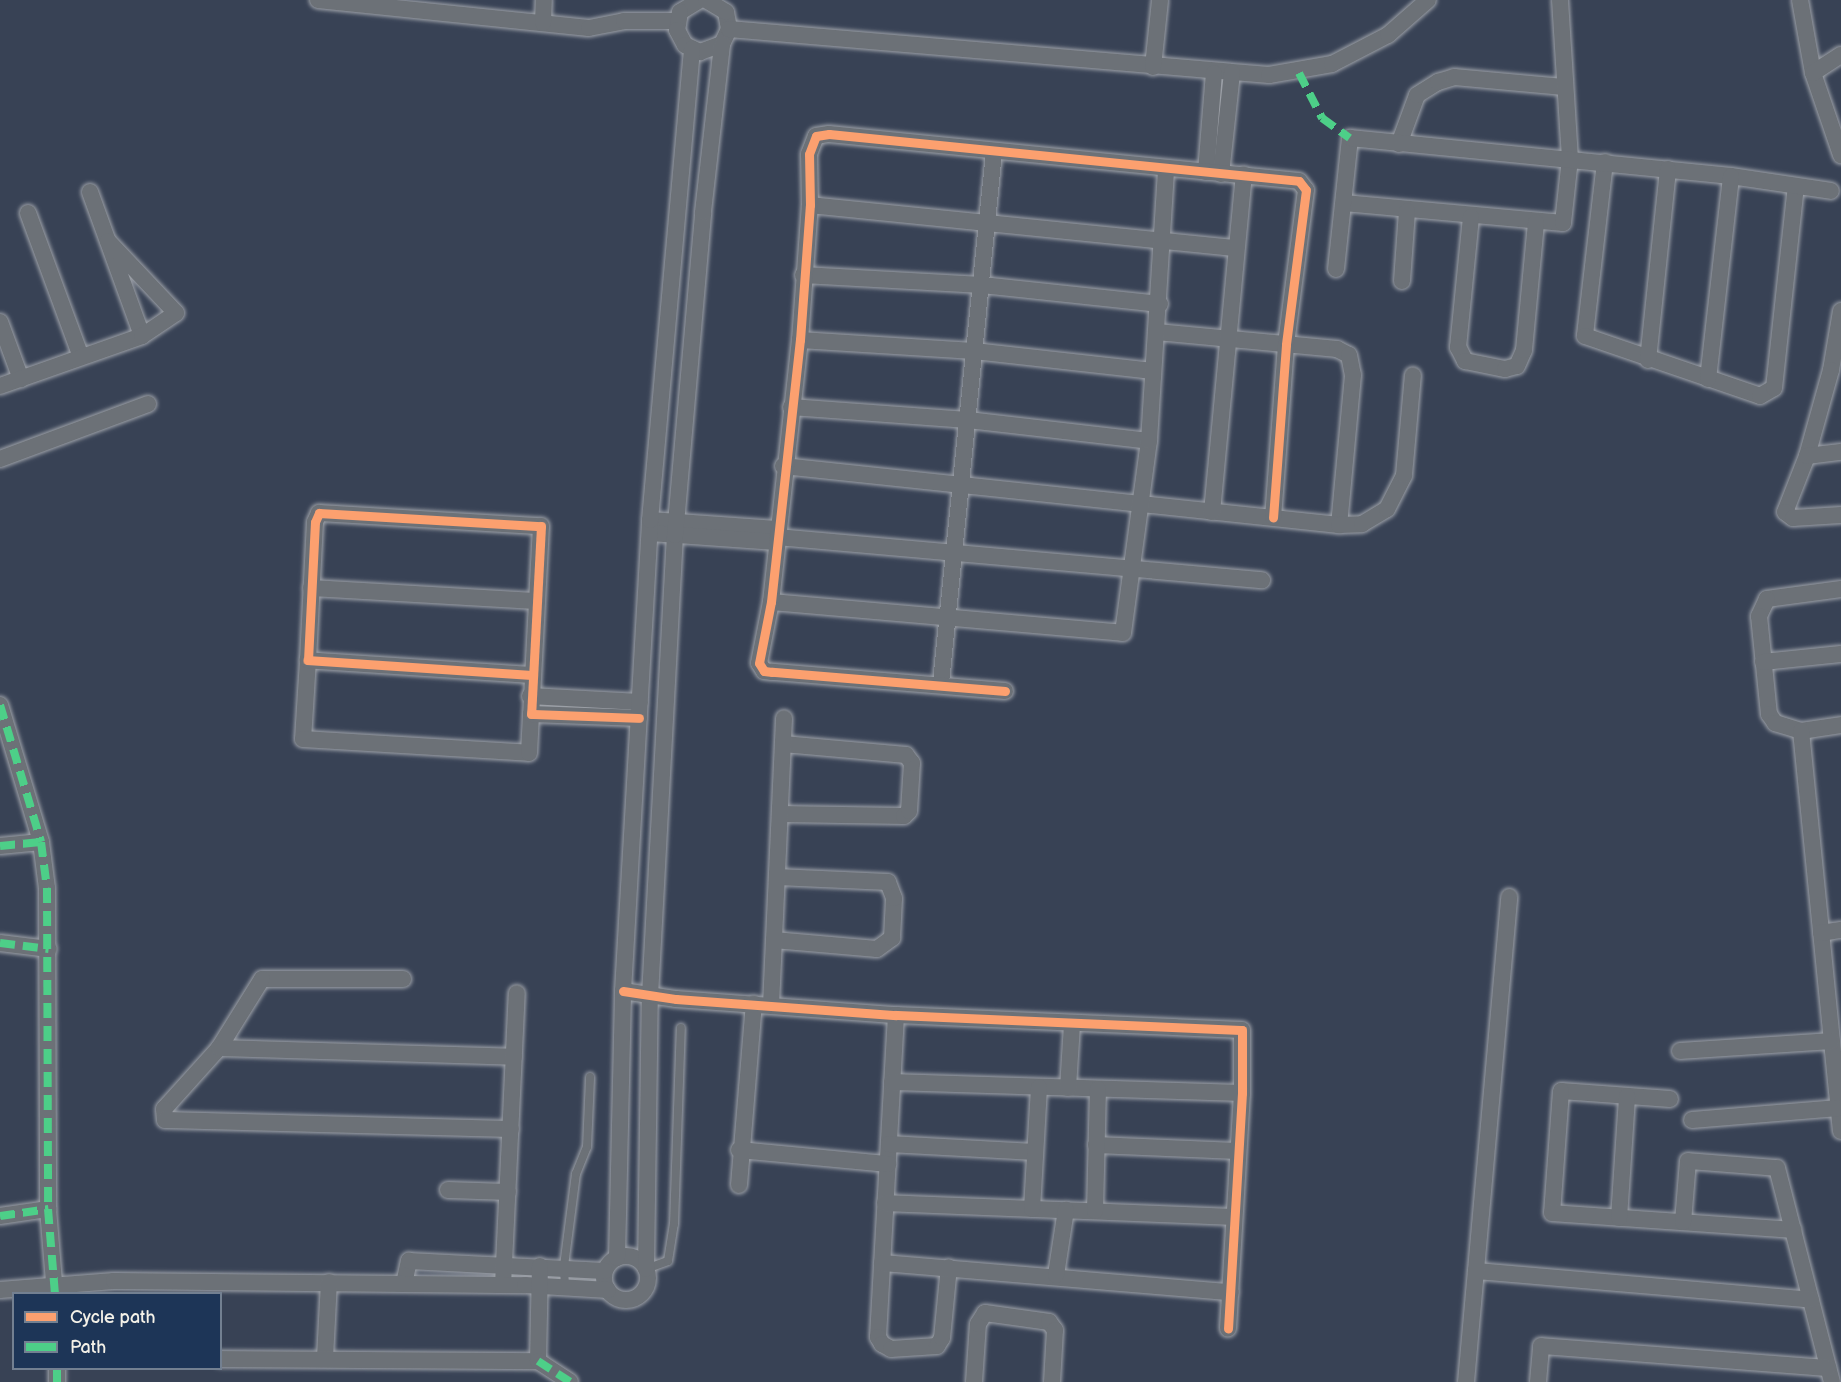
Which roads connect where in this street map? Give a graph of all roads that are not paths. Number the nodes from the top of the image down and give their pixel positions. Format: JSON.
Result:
{"nodes":[{"id":1,"x":318,"y":0,"type":"edge"},
{"id":2,"x":544,"y":0,"type":"edge"},
{"id":3,"x":1160,"y":0,"type":"edge"},
{"id":4,"x":1428,"y":0,"type":"edge"},
{"id":5,"x":1548,"y":0,"type":"edge"},
{"id":6,"x":1560,"y":0,"type":"edge"},
{"id":7,"x":706,"y":1,"type":"edge"},
{"id":8,"x":1803,"y":2,"type":"edge"},
{"id":9,"x":677,"y":21,"type":"junction"},
{"id":10,"x":543,"y":23,"type":"junction"},
{"id":11,"x":726,"y":36,"type":"junction"},
{"id":12,"x":692,"y":50,"type":"junction"},
{"id":13,"x":1841,"y":55,"type":"edge"},
{"id":14,"x":1153,"y":68,"type":"junction"},
{"id":15,"x":1214,"y":73,"type":"junction"},
{"id":16,"x":1232,"y":73,"type":"junction"},
{"id":17,"x":1813,"y":74,"type":"junction"},
{"id":18,"x":1564,"y":87,"type":"junction"},
{"id":19,"x":1399,"y":144,"type":"junction"},
{"id":20,"x":1839,"y":145,"type":"edge"},
{"id":21,"x":994,"y":152,"type":"junction"},
{"id":22,"x":1570,"y":159,"type":"junction"},
{"id":23,"x":1605,"y":162,"type":"junction"},
{"id":24,"x":1166,"y":169,"type":"junction"},
{"id":25,"x":1668,"y":169,"type":"junction"},
{"id":26,"x":1213,"y":173,"type":"junction"},
{"id":27,"x":1244,"y":175,"type":"junction"},
{"id":28,"x":1731,"y":176,"type":"junction"},
{"id":29,"x":1796,"y":186,"type":"junction"},
{"id":30,"x":1831,"y":191,"type":"dead end"},
{"id":31,"x":90,"y":192,"type":"dead end"},
{"id":32,"x":1344,"y":203,"type":"junction"},
{"id":33,"x":810,"y":205,"type":"junction"},
{"id":34,"x":1407,"y":211,"type":"junction"},
{"id":35,"x":28,"y":213,"type":"dead end"},
{"id":36,"x":1471,"y":217,"type":"junction"},
{"id":37,"x":987,"y":220,"type":"junction"},
{"id":38,"x":1536,"y":223,"type":"junction"},
{"id":39,"x":1164,"y":239,"type":"junction"},
{"id":40,"x":108,"y":241,"type":"junction"},
{"id":41,"x":1236,"y":248,"type":"junction"},
{"id":42,"x":1336,"y":269,"type":"dead end"},
{"id":43,"x":803,"y":275,"type":"junction"},
{"id":44,"x":1402,"y":281,"type":"dead end"},
{"id":45,"x":982,"y":285,"type":"junction"},
{"id":46,"x":1160,"y":304,"type":"junction"},
{"id":47,"x":1841,"y":310,"type":"edge"},
{"id":48,"x":0,"y":322,"type":"edge"},
{"id":49,"x":1157,"y":332,"type":"junction"},
{"id":50,"x":142,"y":336,"type":"junction"},
{"id":51,"x":1227,"y":339,"type":"junction"},
{"id":52,"x":800,"y":340,"type":"junction"},
{"id":53,"x":1286,"y":345,"type":"junction"},
{"id":54,"x":974,"y":351,"type":"junction"},
{"id":55,"x":81,"y":357,"type":"junction"},
{"id":56,"x":1648,"y":360,"type":"junction"},
{"id":57,"x":1836,"y":367,"type":"edge"},
{"id":58,"x":1152,"y":371,"type":"junction"},
{"id":59,"x":1413,"y":375,"type":"dead end"},
{"id":60,"x":21,"y":379,"type":"junction"},
{"id":61,"x":1708,"y":379,"type":"junction"},
{"id":62,"x":0,"y":386,"type":"edge"},
{"id":63,"x":148,"y":404,"type":"dead end"},
{"id":64,"x":791,"y":407,"type":"junction"},
{"id":65,"x":968,"y":420,"type":"junction"},
{"id":66,"x":1149,"y":441,"type":"junction"},
{"id":67,"x":1841,"y":445,"type":"edge"},
{"id":68,"x":1841,"y":452,"type":"edge"},
{"id":69,"x":1812,"y":456,"type":"junction"},
{"id":70,"x":0,"y":459,"type":"edge"},
{"id":71,"x":783,"y":466,"type":"junction"},
{"id":72,"x":959,"y":484,"type":"junction"},
{"id":73,"x":1141,"y":502,"type":"junction"},
{"id":74,"x":1212,"y":512,"type":"junction"},
{"id":75,"x":1841,"y":515,"type":"edge"},
{"id":76,"x":1273,"y":518,"type":"junction"},
{"id":77,"x":1339,"y":525,"type":"junction"},
{"id":78,"x":650,"y":526,"type":"junction"},
{"id":79,"x":676,"y":528,"type":"junction"},
{"id":80,"x":777,"y":536,"type":"junction"},
{"id":81,"x":953,"y":554,"type":"junction"},
{"id":82,"x":1131,"y":569,"type":"junction"},
{"id":83,"x":1262,"y":580,"type":"dead end"},
{"id":84,"x":311,"y":588,"type":"junction"},
{"id":85,"x":1841,"y":589,"type":"edge"},
{"id":86,"x":536,"y":601,"type":"junction"},
{"id":87,"x":771,"y":602,"type":"junction"},
{"id":88,"x":948,"y":620,"type":"junction"},
{"id":89,"x":1841,"y":654,"type":"edge"},
{"id":90,"x":308,"y":660,"type":"junction"},
{"id":91,"x":1762,"y":662,"type":"junction"},
{"id":92,"x":531,"y":675,"type":"junction"},
{"id":93,"x":941,"y":683,"type":"junction"},
{"id":94,"x":1005,"y":691,"type":"dead end"},
{"id":95,"x":530,"y":696,"type":"junction"},
{"id":96,"x":0,"y":705,"type":"edge"},
{"id":97,"x":639,"y":710,"type":"junction"},
{"id":98,"x":531,"y":714,"type":"junction"},
{"id":99,"x":784,"y":718,"type":"dead end"},
{"id":100,"x":1841,"y":725,"type":"edge"},
{"id":101,"x":1801,"y":731,"type":"junction"},
{"id":102,"x":783,"y":744,"type":"junction"},
{"id":103,"x":780,"y":814,"type":"junction"},
{"id":104,"x":41,"y":842,"type":"junction"},
{"id":105,"x":0,"y":846,"type":"edge"},
{"id":106,"x":777,"y":877,"type":"junction"},
{"id":107,"x":1509,"y":897,"type":"dead end"},
{"id":108,"x":1841,"y":930,"type":"edge"},
{"id":109,"x":1821,"y":933,"type":"junction"},
{"id":110,"x":774,"y":940,"type":"junction"},
{"id":111,"x":0,"y":943,"type":"edge"},
{"id":112,"x":49,"y":949,"type":"junction"},
{"id":113,"x":403,"y":979,"type":"dead end"},
{"id":114,"x":623,"y":991,"type":"junction"},
{"id":115,"x":517,"y":993,"type":"dead end"},
{"id":116,"x":650,"y":996,"type":"junction"},
{"id":117,"x":762,"y":1004,"type":"junction"},
{"id":118,"x":896,"y":1015,"type":"junction"},
{"id":119,"x":1071,"y":1024,"type":"junction"},
{"id":120,"x":681,"y":1028,"type":"dead end"},
{"id":121,"x":1832,"y":1041,"type":"junction"},
{"id":122,"x":219,"y":1048,"type":"junction"},
{"id":123,"x":1680,"y":1051,"type":"dead end"},
{"id":124,"x":514,"y":1057,"type":"junction"},
{"id":125,"x":590,"y":1077,"type":"dead end"},
{"id":126,"x":892,"y":1082,"type":"junction"},
{"id":127,"x":1039,"y":1087,"type":"junction"},
{"id":128,"x":1068,"y":1088,"type":"junction"},
{"id":129,"x":1098,"y":1089,"type":"junction"},
{"id":130,"x":1242,"y":1094,"type":"junction"},
{"id":131,"x":1627,"y":1096,"type":"junction"},
{"id":132,"x":1670,"y":1099,"type":"dead end"},
{"id":133,"x":1839,"y":1108,"type":"junction"},
{"id":134,"x":1692,"y":1120,"type":"dead end"},
{"id":135,"x":511,"y":1129,"type":"junction"},
{"id":136,"x":1841,"y":1131,"type":"edge"},
{"id":137,"x":620,"y":1135,"type":"junction"},
{"id":138,"x":648,"y":1135,"type":"junction"},
{"id":139,"x":889,"y":1144,"type":"junction"},
{"id":140,"x":1095,"y":1144,"type":"junction"},
{"id":141,"x":739,"y":1150,"type":"junction"},
{"id":142,"x":1237,"y":1151,"type":"junction"},
{"id":143,"x":1035,"y":1152,"type":"junction"},
{"id":144,"x":888,"y":1164,"type":"junction"},
{"id":145,"x":739,"y":1185,"type":"dead end"},
{"id":146,"x":448,"y":1190,"type":"dead end"},
{"id":147,"x":508,"y":1192,"type":"junction"},
{"id":148,"x":885,"y":1203,"type":"junction"},
{"id":149,"x":48,"y":1209,"type":"junction"},
{"id":150,"x":1032,"y":1209,"type":"junction"},
{"id":151,"x":1066,"y":1210,"type":"junction"},
{"id":152,"x":1095,"y":1211,"type":"junction"},
{"id":153,"x":0,"y":1216,"type":"edge"},
{"id":154,"x":1233,"y":1217,"type":"junction"},
{"id":155,"x":1618,"y":1218,"type":"junction"},
{"id":156,"x":1683,"y":1222,"type":"junction"},
{"id":157,"x":1793,"y":1230,"type":"junction"},
{"id":158,"x":617,"y":1258,"type":"junction"},
{"id":159,"x":882,"y":1263,"type":"junction"},
{"id":160,"x":504,"y":1265,"type":"junction"},
{"id":161,"x":540,"y":1266,"type":"junction"},
{"id":162,"x":564,"y":1266,"type":"junction"},
{"id":163,"x":949,"y":1267,"type":"junction"},
{"id":164,"x":646,"y":1269,"type":"junction"},
{"id":165,"x":605,"y":1271,"type":"junction"},
{"id":166,"x":1476,"y":1271,"type":"junction"},
{"id":167,"x":1056,"y":1275,"type":"junction"},
{"id":168,"x":329,"y":1282,"type":"junction"},
{"id":169,"x":404,"y":1284,"type":"junction"},
{"id":170,"x":503,"y":1285,"type":"junction"},
{"id":171,"x":539,"y":1285,"type":"junction"},
{"id":172,"x":114,"y":1287,"type":"edge"},
{"id":173,"x":565,"y":1287,"type":"junction"},
{"id":174,"x":0,"y":1290,"type":"edge"},
{"id":175,"x":55,"y":1290,"type":"edge"},
{"id":176,"x":608,"y":1290,"type":"junction"},
{"id":177,"x":1231,"y":1292,"type":"junction"},
{"id":178,"x":1811,"y":1300,"type":"junction"},
{"id":179,"x":1228,"y":1329,"type":"dead end"},
{"id":180,"x":325,"y":1358,"type":"junction"},
{"id":181,"x":222,"y":1359,"type":"edge"},
{"id":182,"x":538,"y":1361,"type":"junction"},
{"id":183,"x":1830,"y":1375,"type":"edge"},
{"id":184,"x":570,"y":1382,"type":"edge"},
{"id":185,"x":974,"y":1382,"type":"edge"},
{"id":186,"x":1052,"y":1382,"type":"edge"},
{"id":187,"x":1466,"y":1382,"type":"edge"},
{"id":188,"x":1538,"y":1382,"type":"edge"}],
"edges":[{"from":1,"to":10,"type":"street"},
{"from":2,"to":10,"type":"street"},
{"from":3,"to":14,"type":"street"},
{"from":4,"to":16,"type":"street"},
{"from":5,"to":6,"type":"street"},
{"from":6,"to":18,"type":"street"},
{"from":7,"to":9,"type":"street"},
{"from":7,"to":11,"type":"street"},
{"from":8,"to":17,"type":"street"},
{"from":9,"to":10,"type":"street"},
{"from":9,"to":12,"type":"street"},
{"from":11,"to":12,"type":"street"},
{"from":11,"to":14,"type":"street"},
{"from":11,"to":79,"type":"street"},
{"from":12,"to":78,"type":"street"},
{"from":13,"to":17,"type":"street"},
{"from":14,"to":15,"type":"street"},
{"from":15,"to":16,"type":"street"},
{"from":15,"to":26,"type":"street"},
{"from":16,"to":26,"type":"street"},
{"from":17,"to":20,"type":"street"},
{"from":18,"to":19,"type":"street"},
{"from":18,"to":22,"type":"street"},
{"from":19,"to":22,"type":"street"},
{"from":19,"to":32,"type":"street"},
{"from":21,"to":24,"type":"street"},
{"from":21,"to":33,"type":"street"},
{"from":21,"to":37,"type":"street"},
{"from":22,"to":23,"type":"street"},
{"from":22,"to":38,"type":"street"},
{"from":23,"to":25,"type":"street"},
{"from":23,"to":56,"type":"street"},
{"from":24,"to":26,"type":"street"},
{"from":24,"to":39,"type":"street"},
{"from":25,"to":28,"type":"street"},
{"from":25,"to":56,"type":"street"},
{"from":26,"to":27,"type":"street"},
{"from":27,"to":41,"type":"street"},
{"from":27,"to":53,"type":"street"},
{"from":28,"to":29,"type":"street"},
{"from":28,"to":61,"type":"street"},
{"from":29,"to":30,"type":"street"},
{"from":29,"to":61,"type":"street"},
{"from":31,"to":40,"type":"street"},
{"from":32,"to":34,"type":"street"},
{"from":32,"to":42,"type":"street"},
{"from":33,"to":37,"type":"street"},
{"from":33,"to":43,"type":"street"},
{"from":34,"to":36,"type":"street"},
{"from":34,"to":44,"type":"street"},
{"from":35,"to":55,"type":"street"},
{"from":36,"to":38,"type":"street"},
{"from":36,"to":38,"type":"street"},
{"from":37,"to":39,"type":"street"},
{"from":37,"to":45,"type":"street"},
{"from":39,"to":41,"type":"street"},
{"from":39,"to":46,"type":"street"},
{"from":40,"to":50,"type":"street"},
{"from":40,"to":50,"type":"street"},
{"from":41,"to":51,"type":"street"},
{"from":43,"to":45,"type":"street"},
{"from":43,"to":52,"type":"street"},
{"from":45,"to":46,"type":"street"},
{"from":45,"to":54,"type":"street"},
{"from":46,"to":49,"type":"street"},
{"from":47,"to":57,"type":"street"},
{"from":48,"to":60,"type":"street"},
{"from":49,"to":51,"type":"street"},
{"from":49,"to":58,"type":"street"},
{"from":50,"to":55,"type":"street"},
{"from":51,"to":53,"type":"street"},
{"from":51,"to":74,"type":"street"},
{"from":52,"to":54,"type":"street"},
{"from":52,"to":64,"type":"street"},
{"from":53,"to":76,"type":"street"},
{"from":53,"to":77,"type":"street"},
{"from":54,"to":58,"type":"street"},
{"from":54,"to":65,"type":"street"},
{"from":55,"to":60,"type":"street"},
{"from":56,"to":61,"type":"street"},
{"from":57,"to":69,"type":"street"},
{"from":58,"to":66,"type":"street"},
{"from":59,"to":77,"type":"street"},
{"from":60,"to":62,"type":"street"},
{"from":63,"to":70,"type":"street"},
{"from":64,"to":65,"type":"street"},
{"from":64,"to":71,"type":"street"},
{"from":65,"to":66,"type":"street"},
{"from":65,"to":72,"type":"street"},
{"from":66,"to":73,"type":"street"},
{"from":67,"to":69,"type":"street"},
{"from":68,"to":69,"type":"street"},
{"from":69,"to":75,"type":"street"},
{"from":71,"to":72,"type":"street"},
{"from":71,"to":80,"type":"street"},
{"from":72,"to":73,"type":"street"},
{"from":72,"to":81,"type":"street"},
{"from":73,"to":74,"type":"street"},
{"from":73,"to":82,"type":"street"},
{"from":74,"to":76,"type":"street"},
{"from":76,"to":77,"type":"street"},
{"from":78,"to":79,"type":"street"},
{"from":78,"to":97,"type":"street"},
{"from":79,"to":80,"type":"street"},
{"from":79,"to":116,"type":"street"},
{"from":80,"to":81,"type":"street"},
{"from":80,"to":87,"type":"street"},
{"from":81,"to":82,"type":"street"},
{"from":81,"to":88,"type":"street"},
{"from":82,"to":83,"type":"street"},
{"from":82,"to":88,"type":"street"},
{"from":84,"to":86,"type":"street"},
{"from":84,"to":86,"type":"street"},
{"from":84,"to":90,"type":"street"},
{"from":85,"to":91,"type":"street"},
{"from":86,"to":92,"type":"street"},
{"from":87,"to":88,"type":"street"},
{"from":87,"to":93,"type":"street"},
{"from":88,"to":93,"type":"street"},
{"from":89,"to":91,"type":"street"},
{"from":90,"to":92,"type":"street"},
{"from":90,"to":98,"type":"street"},
{"from":91,"to":101,"type":"street"},
{"from":92,"to":95,"type":"street"},
{"from":93,"to":94,"type":"street"},
{"from":95,"to":97,"type":"street"},
{"from":95,"to":98,"type":"street"},
{"from":96,"to":104,"type":"street"},
{"from":97,"to":98,"type":"street"},
{"from":97,"to":114,"type":"street"},
{"from":99,"to":102,"type":"street"},
{"from":100,"to":101,"type":"street"},
{"from":101,"to":109,"type":"street"},
{"from":102,"to":103,"type":"street"},
{"from":102,"to":103,"type":"street"},
{"from":103,"to":106,"type":"street"},
{"from":104,"to":105,"type":"street"},
{"from":104,"to":112,"type":"street"},
{"from":106,"to":110,"type":"street"},
{"from":106,"to":110,"type":"street"},
{"from":107,"to":166,"type":"street"},
{"from":108,"to":109,"type":"street"},
{"from":109,"to":121,"type":"street"},
{"from":110,"to":117,"type":"street"},
{"from":111,"to":112,"type":"street"},
{"from":112,"to":149,"type":"street"},
{"from":113,"to":122,"type":"street"},
{"from":114,"to":116,"type":"street"},
{"from":114,"to":137,"type":"street"},
{"from":115,"to":124,"type":"street"},
{"from":116,"to":117,"type":"street"},
{"from":116,"to":138,"type":"street"},
{"from":117,"to":118,"type":"street"},
{"from":117,"to":141,"type":"street"},
{"from":118,"to":119,"type":"street"},
{"from":118,"to":126,"type":"street"},
{"from":119,"to":128,"type":"street"},
{"from":119,"to":130,"type":"street"},
{"from":120,"to":164,"type":"lane"},
{"from":121,"to":123,"type":"street"},
{"from":121,"to":133,"type":"street"},
{"from":122,"to":124,"type":"street"},
{"from":122,"to":135,"type":"street"},
{"from":124,"to":135,"type":"street"},
{"from":125,"to":162,"type":"lane"},
{"from":126,"to":127,"type":"street"},
{"from":126,"to":139,"type":"street"},
{"from":127,"to":128,"type":"street"},
{"from":127,"to":143,"type":"street"},
{"from":128,"to":129,"type":"street"},
{"from":129,"to":130,"type":"street"},
{"from":129,"to":140,"type":"street"},
{"from":130,"to":142,"type":"street"},
{"from":131,"to":132,"type":"street"},
{"from":131,"to":155,"type":"street"},
{"from":131,"to":155,"type":"street"},
{"from":133,"to":134,"type":"street"},
{"from":133,"to":136,"type":"street"},
{"from":135,"to":147,"type":"street"},
{"from":137,"to":138,"type":"street"},
{"from":137,"to":158,"type":"street"},
{"from":138,"to":164,"type":"street"},
{"from":139,"to":143,"type":"street"},
{"from":139,"to":144,"type":"street"},
{"from":140,"to":142,"type":"street"},
{"from":140,"to":152,"type":"street"},
{"from":141,"to":144,"type":"street"},
{"from":141,"to":145,"type":"street"},
{"from":142,"to":154,"type":"street"},
{"from":143,"to":150,"type":"street"},
{"from":144,"to":148,"type":"street"},
{"from":146,"to":147,"type":"street"},
{"from":147,"to":160,"type":"street"},
{"from":148,"to":150,"type":"street"},
{"from":148,"to":159,"type":"street"},
{"from":149,"to":153,"type":"street"},
{"from":149,"to":175,"type":"street"},
{"from":150,"to":151,"type":"street"},
{"from":151,"to":152,"type":"street"},
{"from":151,"to":167,"type":"street"},
{"from":152,"to":154,"type":"street"},
{"from":154,"to":177,"type":"street"},
{"from":155,"to":156,"type":"street"},
{"from":156,"to":157,"type":"street"},
{"from":156,"to":157,"type":"street"},
{"from":157,"to":178,"type":"street"},
{"from":158,"to":164,"type":"street"},
{"from":158,"to":165,"type":"street"},
{"from":159,"to":163,"type":"street"},
{"from":159,"to":163,"type":"street"},
{"from":160,"to":161,"type":"street"},
{"from":160,"to":169,"type":"street"},
{"from":160,"to":170,"type":"street"},
{"from":161,"to":162,"type":"street"},
{"from":161,"to":171,"type":"street"},
{"from":162,"to":165,"type":"street"},
{"from":162,"to":173,"type":"lane"},
{"from":163,"to":167,"type":"street"},
{"from":164,"to":176,"type":"street"},
{"from":165,"to":176,"type":"street"},
{"from":166,"to":178,"type":"street"},
{"from":166,"to":187,"type":"street"},
{"from":167,"to":177,"type":"street"},
{"from":168,"to":169,"type":"street"},
{"from":168,"to":172,"type":"street"},
{"from":168,"to":180,"type":"street"},
{"from":169,"to":170,"type":"street"},
{"from":170,"to":171,"type":"street"},
{"from":171,"to":173,"type":"street"},
{"from":171,"to":182,"type":"street"},
{"from":172,"to":175,"type":"street"},
{"from":173,"to":176,"type":"street"},
{"from":174,"to":175,"type":"street"},
{"from":177,"to":179,"type":"street"},
{"from":178,"to":183,"type":"street"},
{"from":180,"to":181,"type":"street"},
{"from":180,"to":182,"type":"street"},
{"from":182,"to":184,"type":"street"},
{"from":183,"to":188,"type":"street"},
{"from":185,"to":186,"type":"street"}]}
